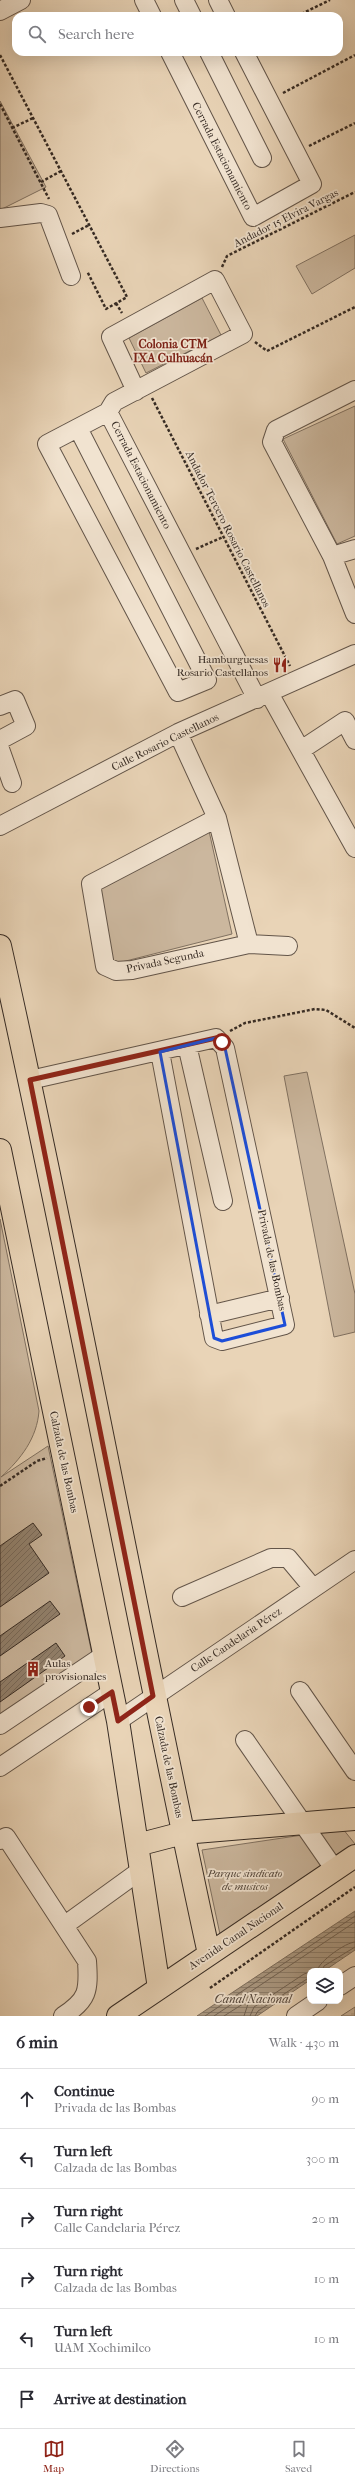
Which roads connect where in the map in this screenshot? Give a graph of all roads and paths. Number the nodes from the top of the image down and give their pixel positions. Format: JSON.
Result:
{"nodes":[{"id":1,"x":21,"y":0,"type":"edge"},
{"id":2,"x":144,"y":0,"type":"edge"},
{"id":3,"x":184,"y":0,"type":"edge"},
{"id":4,"x":218,"y":0,"type":"edge"},
{"id":5,"x":330,"y":0,"type":"edge"},
{"id":6,"x":0,"y":11,"type":"edge"},
{"id":7,"x":150,"y":12,"type":"edge"},
{"id":8,"x":190,"y":12,"type":"edge"},
{"id":9,"x":224,"y":12,"type":"edge"},
{"id":10,"x":305,"y":12,"type":"edge"},
{"id":11,"x":0,"y":55,"type":"edge"},
{"id":12,"x":355,"y":55,"type":"edge"},
{"id":13,"x":172,"y":56,"type":"edge"},
{"id":14,"x":211,"y":56,"type":"edge"},
{"id":15,"x":246,"y":56,"type":"edge"},
{"id":16,"x":269,"y":100,"type":"junction"},
{"id":17,"x":33,"y":118,"type":"junction"},
{"id":18,"x":355,"y":123,"type":"edge"},
{"id":19,"x":12,"y":128,"type":"dead end"},
{"id":20,"x":296,"y":153,"type":"junction"},
{"id":21,"x":262,"y":158,"type":"dead end"},
{"id":22,"x":61,"y":171,"type":"junction"},
{"id":23,"x":40,"y":182,"type":"dead end"},
{"id":24,"x":355,"y":192,"type":"edge"},
{"id":25,"x":0,"y":218,"type":"edge"},
{"id":26,"x":89,"y":225,"type":"junction"},
{"id":27,"x":59,"y":241,"type":"junction"},
{"id":28,"x":71,"y":276,"type":"dead end"},
{"id":29,"x":215,"y":280,"type":"junction"},
{"id":30,"x":116,"y":303,"type":"dead end"},
{"id":31,"x":355,"y":307,"type":"edge"},
{"id":32,"x":243,"y":334,"type":"junction"},
{"id":33,"x":141,"y":388,"type":"junction"},
{"id":34,"x":355,"y":390,"type":"edge"},
{"id":35,"x":108,"y":412,"type":"junction"},
{"id":36,"x":78,"y":428,"type":"junction"},
{"id":37,"x":223,"y":537,"type":"junction"},
{"id":38,"x":355,"y":549,"type":"edge"},
{"id":39,"x":182,"y":556,"type":"junction"},
{"id":40,"x":332,"y":556,"type":"junction"},
{"id":41,"x":355,"y":614,"type":"edge"},
{"id":42,"x":355,"y":654,"type":"edge"},
{"id":43,"x":297,"y":680,"type":"junction"},
{"id":44,"x":263,"y":696,"type":"junction"},
{"id":45,"x":0,"y":706,"type":"edge"},
{"id":46,"x":178,"y":733,"type":"junction"},
{"id":47,"x":0,"y":740,"type":"edge"},
{"id":48,"x":355,"y":740,"type":"edge"},
{"id":49,"x":0,"y":749,"type":"edge"},
{"id":50,"x":301,"y":750,"type":"junction"},
{"id":51,"x":12,"y":783,"type":"dead end"},
{"id":52,"x":217,"y":818,"type":"junction"},
{"id":53,"x":0,"y":826,"type":"edge"},
{"id":54,"x":355,"y":848,"type":"edge"},
{"id":55,"x":249,"y":944,"type":"junction"},
{"id":56,"x":0,"y":946,"type":"edge"},
{"id":57,"x":288,"y":946,"type":"dead end"},
{"id":58,"x":355,"y":1028,"type":"edge"},
{"id":59,"x":216,"y":1038,"type":"junction"},
{"id":60,"x":187,"y":1045,"type":"junction"},
{"id":61,"x":160,"y":1052,"type":"junction"},
{"id":62,"x":30,"y":1080,"type":"junction"},
{"id":63,"x":0,"y":1150,"type":"edge"},
{"id":64,"x":223,"y":1201,"type":"dead end"},
{"id":65,"x":280,"y":1298,"type":"junction"},
{"id":66,"x":210,"y":1315,"type":"junction"},
{"id":67,"x":63,"y":1456,"type":"junction"},
{"id":68,"x":0,"y":1486,"type":"edge"},
{"id":69,"x":355,"y":1560,"type":"edge"},
{"id":70,"x":313,"y":1588,"type":"junction"},
{"id":71,"x":182,"y":1597,"type":"dead end"},
{"id":72,"x":104,"y":1655,"type":"junction"},
{"id":73,"x":300,"y":1691,"type":"dead end"},
{"id":74,"x":112,"y":1692,"type":"junction"},
{"id":75,"x":153,"y":1696,"type":"junction"},
{"id":76,"x":118,"y":1721,"type":"junction"},
{"id":77,"x":0,"y":1725,"type":"edge"},
{"id":78,"x":245,"y":1740,"type":"dead end"},
{"id":79,"x":0,"y":1767,"type":"edge"},
{"id":80,"x":355,"y":1771,"type":"edge"},
{"id":81,"x":355,"y":1819,"type":"edge"},
{"id":82,"x":303,"y":1823,"type":"junction"},
{"id":83,"x":183,"y":1833,"type":"junction"},
{"id":84,"x":0,"y":1840,"type":"edge"},
{"id":85,"x":137,"y":1845,"type":"junction"},
{"id":86,"x":355,"y":1856,"type":"edge"},
{"id":87,"x":141,"y":1870,"type":"junction"},
{"id":88,"x":335,"y":1870,"type":"junction"},
{"id":89,"x":355,"y":1887,"type":"edge"},
{"id":90,"x":65,"y":1925,"type":"junction"},
{"id":91,"x":209,"y":1954,"type":"junction"},
{"id":92,"x":355,"y":1976,"type":"edge"},
{"id":93,"x":343,"y":1984,"type":"edge"},
{"id":94,"x":159,"y":1988,"type":"junction"},
{"id":95,"x":210,"y":1988,"type":"dead end"},
{"id":96,"x":314,"y":2004,"type":"edge"},
{"id":97,"x":62,"y":2016,"type":"edge"},
{"id":98,"x":118,"y":2016,"type":"edge"},
{"id":99,"x":296,"y":2016,"type":"edge"}],
"edges":[{"from":1,"to":6,"type":"street"},
{"from":2,"to":7,"type":"street"},
{"from":3,"to":8,"type":"street"},
{"from":4,"to":9,"type":"street"},
{"from":5,"to":10,"type":"path"},
{"from":11,"to":17,"type":"path"},
{"from":12,"to":16,"type":"path"},
{"from":13,"to":20,"type":"street","name":"Cerrada Estacionamiento"},
{"from":14,"to":21,"type":"street"},
{"from":15,"to":16,"type":"street","name":"Cerrada Estacionamiento"},
{"from":16,"to":20,"type":"street","name":"Cerrada Estacionamiento"},
{"from":17,"to":19,"type":"path"},
{"from":17,"to":22,"type":"path"},
{"from":18,"to":20,"type":"path"},
{"from":22,"to":23,"type":"path"},
{"from":22,"to":26,"type":"path"},
{"from":24,"to":29,"type":"path","name":"Andador 15 Elvira Vargas"},
{"from":25,"to":27,"type":"street"},
{"from":26,"to":27,"type":"path"},
{"from":26,"to":30,"type":"path"},
{"from":27,"to":28,"type":"street"},
{"from":29,"to":32,"type":"street"},
{"from":29,"to":33,"type":"street"},
{"from":31,"to":32,"type":"path"},
{"from":32,"to":33,"type":"street"},
{"from":33,"to":35,"type":"street"},
{"from":33,"to":37,"type":"path","name":"Andador Tercero Rosario Castellanos"},
{"from":34,"to":40,"type":"street"},
{"from":35,"to":36,"type":"street","name":"Cerrada Estacionamiento"},
{"from":35,"to":39,"type":"street","name":"Cerrada Estacionamiento"},
{"from":36,"to":36,"type":"street","name":"Cerrada Estacionamiento"},
{"from":37,"to":39,"type":"path"},
{"from":37,"to":43,"type":"path","name":"Andador Tercero Rosario Castellanos"},
{"from":38,"to":40,"type":"street"},
{"from":39,"to":44,"type":"street","name":"Cerrada Estacionamiento"},
{"from":40,"to":41,"type":"street"},
{"from":42,"to":43,"type":"street","name":"Calle Rosario Castellanos"},
{"from":43,"to":44,"type":"street","name":"Calle Rosario Castellanos"},
{"from":44,"to":46,"type":"street","name":"Calle Rosario Castellanos"},
{"from":44,"to":50,"type":"street","name":"Cerrada Estacionamiento"},
{"from":45,"to":47,"type":"street"},
{"from":46,"to":52,"type":"street"},
{"from":46,"to":53,"type":"street","name":"Calle Rosario Castellanos"},
{"from":48,"to":50,"type":"street"},
{"from":49,"to":51,"type":"street"},
{"from":50,"to":54,"type":"street","name":"Cerrada Estacionamiento"},
{"from":52,"to":55,"type":"street"},
{"from":52,"to":55,"type":"street","name":"Privada Segunda"},
{"from":55,"to":57,"type":"street"},
{"from":56,"to":62,"type":"main road","name":"Calzada de las Bombas"},
{"from":58,"to":59,"type":"path"},
{"from":59,"to":60,"type":"street"},
{"from":59,"to":65,"type":"street","name":"Privada de las Bombas"},
{"from":60,"to":61,"type":"street"},
{"from":60,"to":64,"type":"street"},
{"from":61,"to":62,"type":"street"},
{"from":61,"to":66,"type":"street","name":"Privada de las Bombas"},
{"from":62,"to":75,"type":"main road","name":"Calzada de las Bombas"},
{"from":63,"to":67,"type":"main road","name":"Calzada de las Bombas"},
{"from":65,"to":66,"type":"street"},
{"from":65,"to":66,"type":"street","name":"Privada de las Bombas"},
{"from":67,"to":68,"type":"path"},
{"from":67,"to":72,"type":"main road","name":"Calzada de las Bombas"},
{"from":69,"to":70,"type":"street","name":"Calle Candelaria Pérez"},
{"from":70,"to":71,"type":"street"},
{"from":70,"to":75,"type":"street","name":"Calle Candelaria Pérez"},
{"from":72,"to":74,"type":"main road","name":"Calzada de las Bombas"},
{"from":72,"to":77,"type":"street"},
{"from":73,"to":80,"type":"street"},
{"from":74,"to":76,"type":"main road","name":"Calzada de las Bombas"},
{"from":74,"to":79,"type":"street"},
{"from":75,"to":76,"type":"street","name":"Calle Candelaria Pérez"},
{"from":75,"to":83,"type":"main road","name":"Calzada de las Bombas"},
{"from":76,"to":85,"type":"main road","name":"Calzada de las Bombas"},
{"from":78,"to":82,"type":"street"},
{"from":81,"to":82,"type":"main road"},
{"from":82,"to":83,"type":"main road"},
{"from":82,"to":88,"type":"street"},
{"from":83,"to":85,"type":"main road"},
{"from":83,"to":91,"type":"main road","name":"Calzada de las Bombas"},
{"from":84,"to":90,"type":"street"},
{"from":85,"to":87,"type":"main road","name":"Calzada de las Bombas"},
{"from":86,"to":88,"type":"main road","name":"Avenida Canal Nacional"},
{"from":87,"to":90,"type":"street"},
{"from":87,"to":94,"type":"main road","name":"Calzada de las Bombas"},
{"from":88,"to":91,"type":"main road","name":"Avenida Canal Nacional"},
{"from":89,"to":95,"type":"path"},
{"from":90,"to":97,"type":"street"},
{"from":91,"to":94,"type":"main road","name":"Avenida Canal Nacional"},
{"from":92,"to":93,"type":"street"},
{"from":94,"to":98,"type":"main road","name":"Avenida Canal Nacional"},
{"from":96,"to":99,"type":"street"}]}
